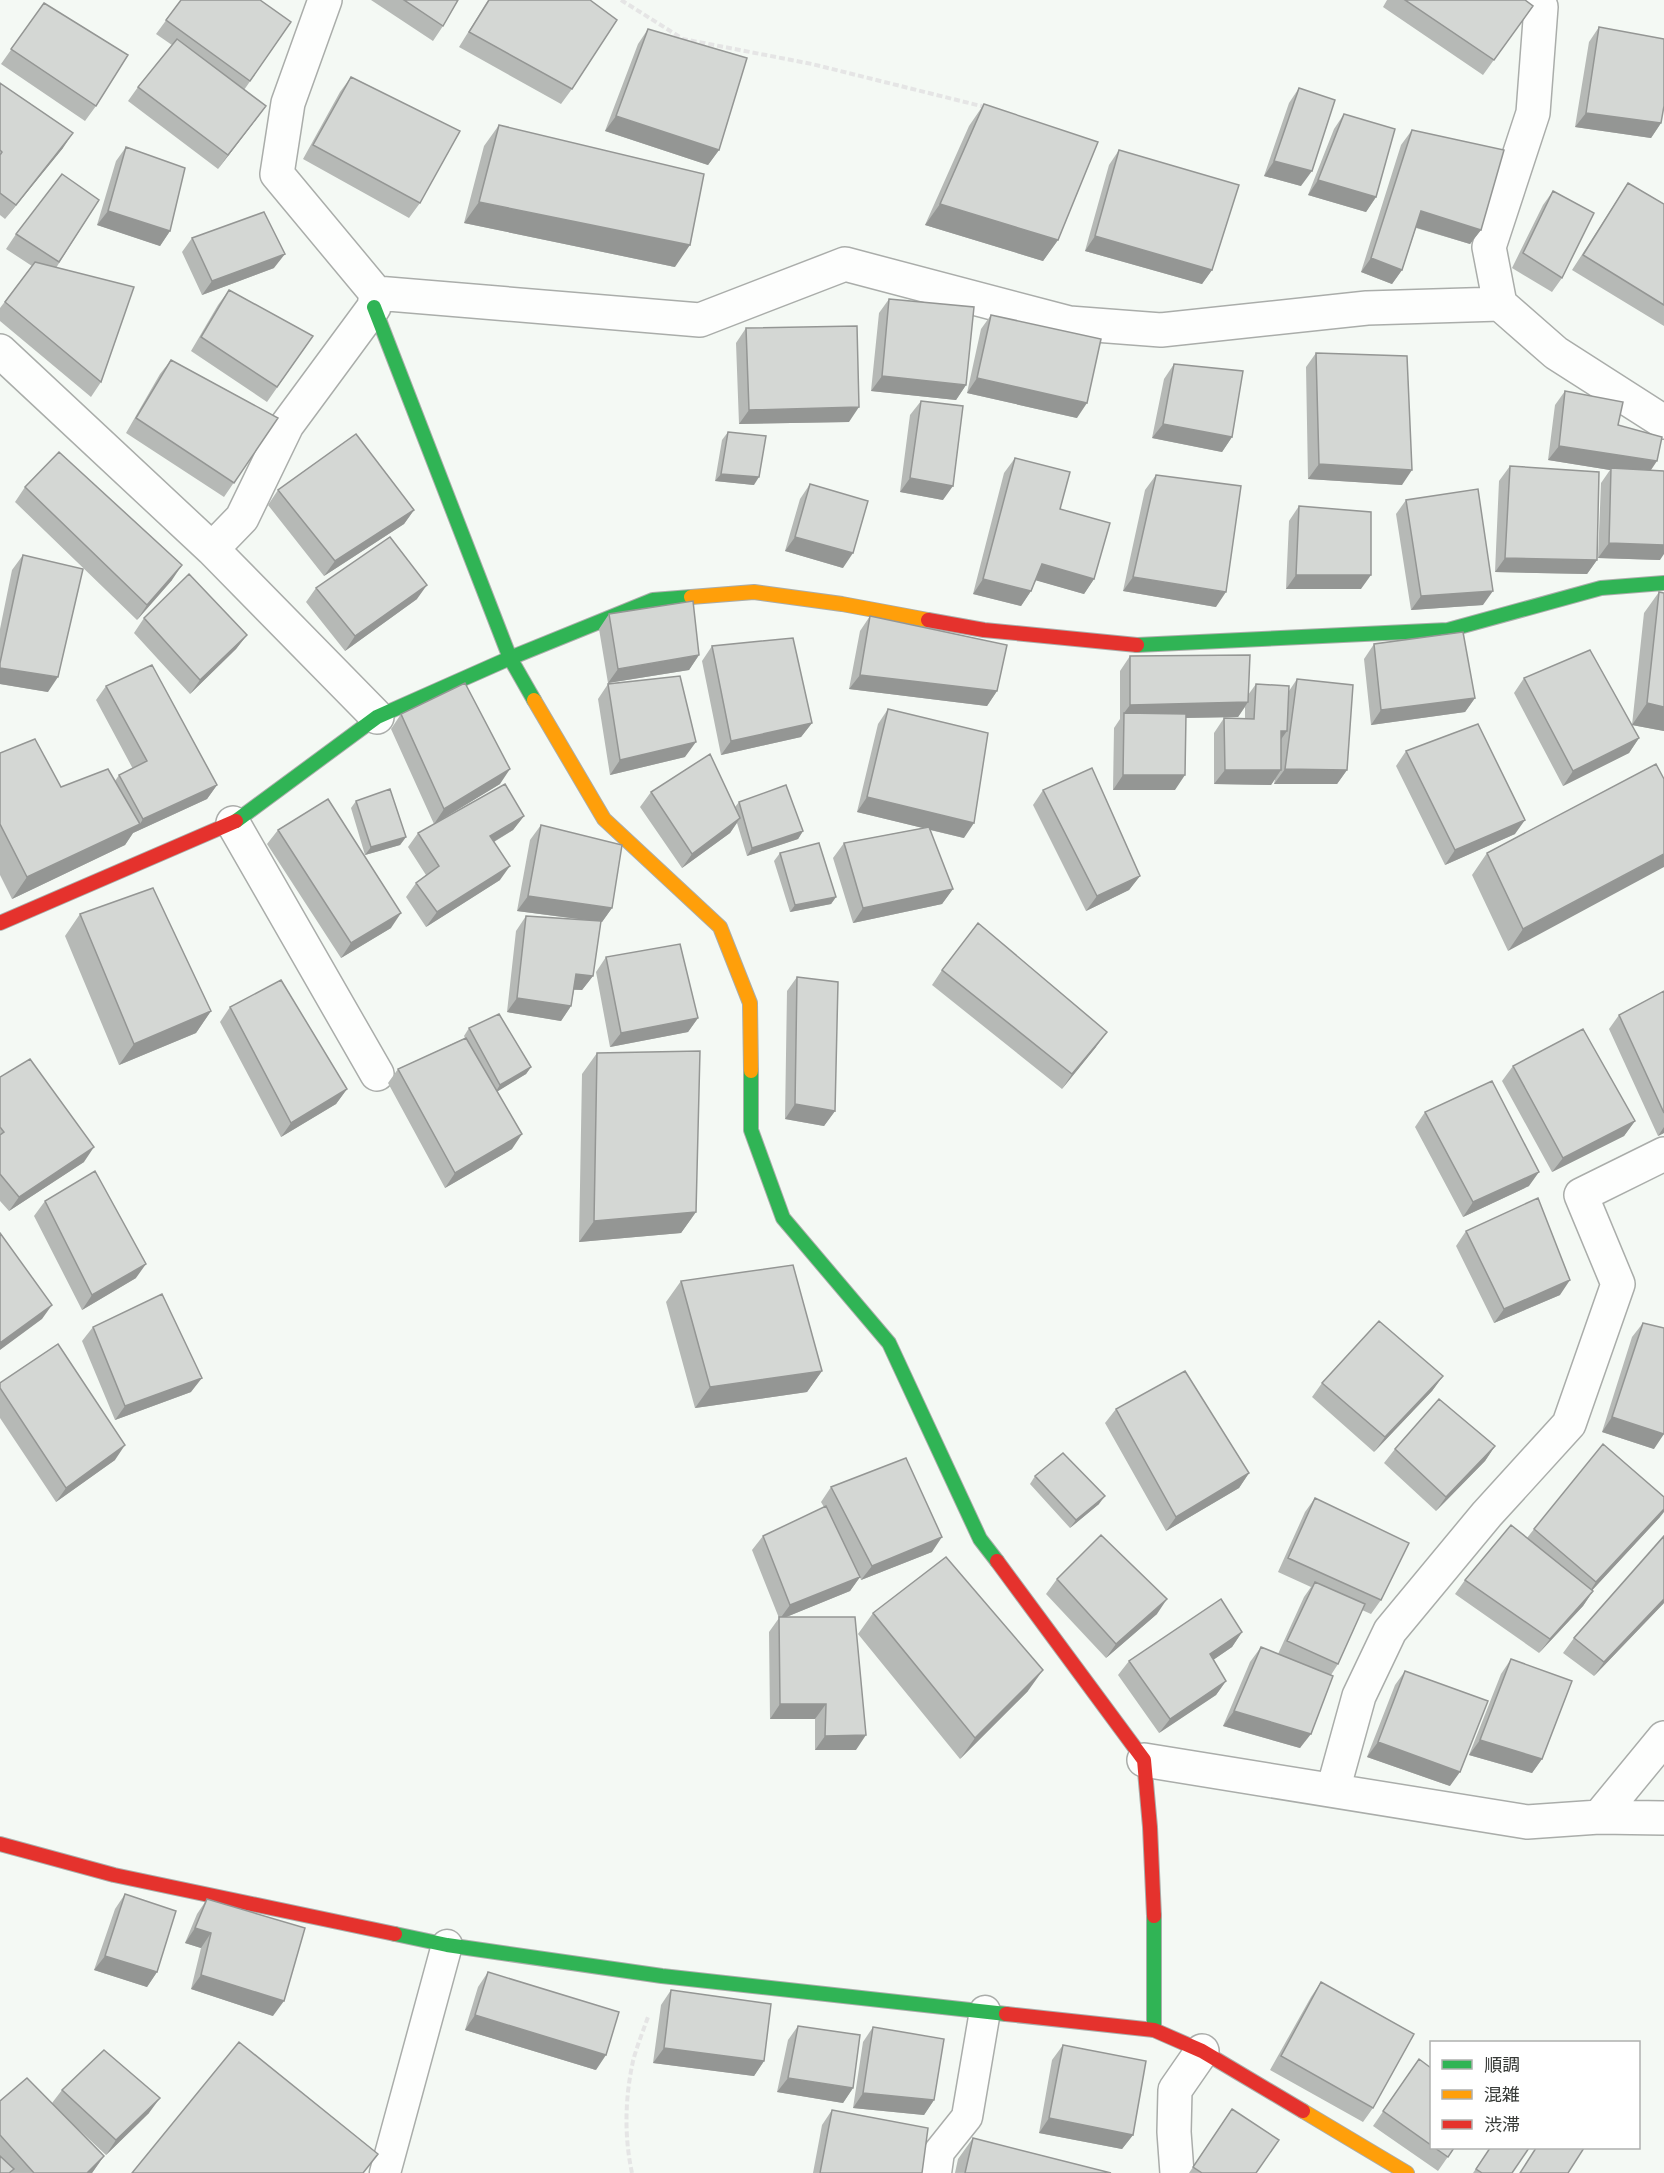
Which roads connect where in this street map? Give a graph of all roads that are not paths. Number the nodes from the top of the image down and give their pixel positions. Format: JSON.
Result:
{"nodes":[{"id":1,"x":326,"y":0,"type":"edge"},
{"id":2,"x":1534,"y":0,"type":"edge"},
{"id":3,"x":375,"y":300,"type":"junction"},
{"id":4,"x":1500,"y":304,"type":"junction"},
{"id":5,"x":0,"y":351,"type":"edge"},
{"id":6,"x":1664,"y":423,"type":"edge"},
{"id":7,"x":212,"y":549,"type":"junction"},
{"id":8,"x":1664,"y":583,"type":"edge"},
{"id":9,"x":510,"y":658,"type":"junction"},
{"id":10,"x":377,"y":717,"type":"junction"},
{"id":11,"x":233,"y":823,"type":"junction"},
{"id":12,"x":0,"y":923,"type":"edge"},
{"id":13,"x":377,"y":1074,"type":"dead end"},
{"id":14,"x":1664,"y":1154,"type":"edge"},
{"id":15,"x":1664,"y":1738,"type":"edge"},
{"id":16,"x":1144,"y":1760,"type":"junction"},
{"id":17,"x":1333,"y":1790,"type":"junction"},
{"id":18,"x":1599,"y":1816,"type":"junction"},
{"id":19,"x":1664,"y":1818,"type":"edge"},
{"id":20,"x":0,"y":1844,"type":"edge"},
{"id":21,"x":447,"y":1945,"type":"junction"},
{"id":22,"x":986,"y":2011,"type":"junction"},
{"id":23,"x":1154,"y":2030,"type":"junction"},
{"id":24,"x":1202,"y":2050,"type":"junction"},
{"id":25,"x":385,"y":2173,"type":"edge"},
{"id":26,"x":936,"y":2173,"type":"edge"},
{"id":27,"x":1177,"y":2173,"type":"edge"},
{"id":28,"x":1407,"y":2173,"type":"edge"}],
"edges":[{"from":1,"to":3,"type":"street"},
{"from":2,"to":4,"type":"street"},
{"from":3,"to":4,"type":"street"},
{"from":3,"to":7,"type":"street"},
{"from":3,"to":9,"type":"street"},
{"from":4,"to":6,"type":"street"},
{"from":5,"to":7,"type":"street"},
{"from":7,"to":10,"type":"street"},
{"from":8,"to":9,"type":"street"},
{"from":9,"to":10,"type":"street"},
{"from":9,"to":16,"type":"street"},
{"from":10,"to":11,"type":"street"},
{"from":11,"to":12,"type":"street"},
{"from":11,"to":13,"type":"street"},
{"from":14,"to":17,"type":"street"},
{"from":15,"to":18,"type":"street"},
{"from":16,"to":17,"type":"street"},
{"from":16,"to":23,"type":"street"},
{"from":17,"to":18,"type":"street"},
{"from":18,"to":19,"type":"street"},
{"from":20,"to":21,"type":"street"},
{"from":21,"to":22,"type":"street"},
{"from":21,"to":25,"type":"lane"},
{"from":22,"to":23,"type":"street"},
{"from":22,"to":26,"type":"lane"},
{"from":23,"to":24,"type":"street"},
{"from":24,"to":27,"type":"street"},
{"from":24,"to":28,"type":"street"}]}
